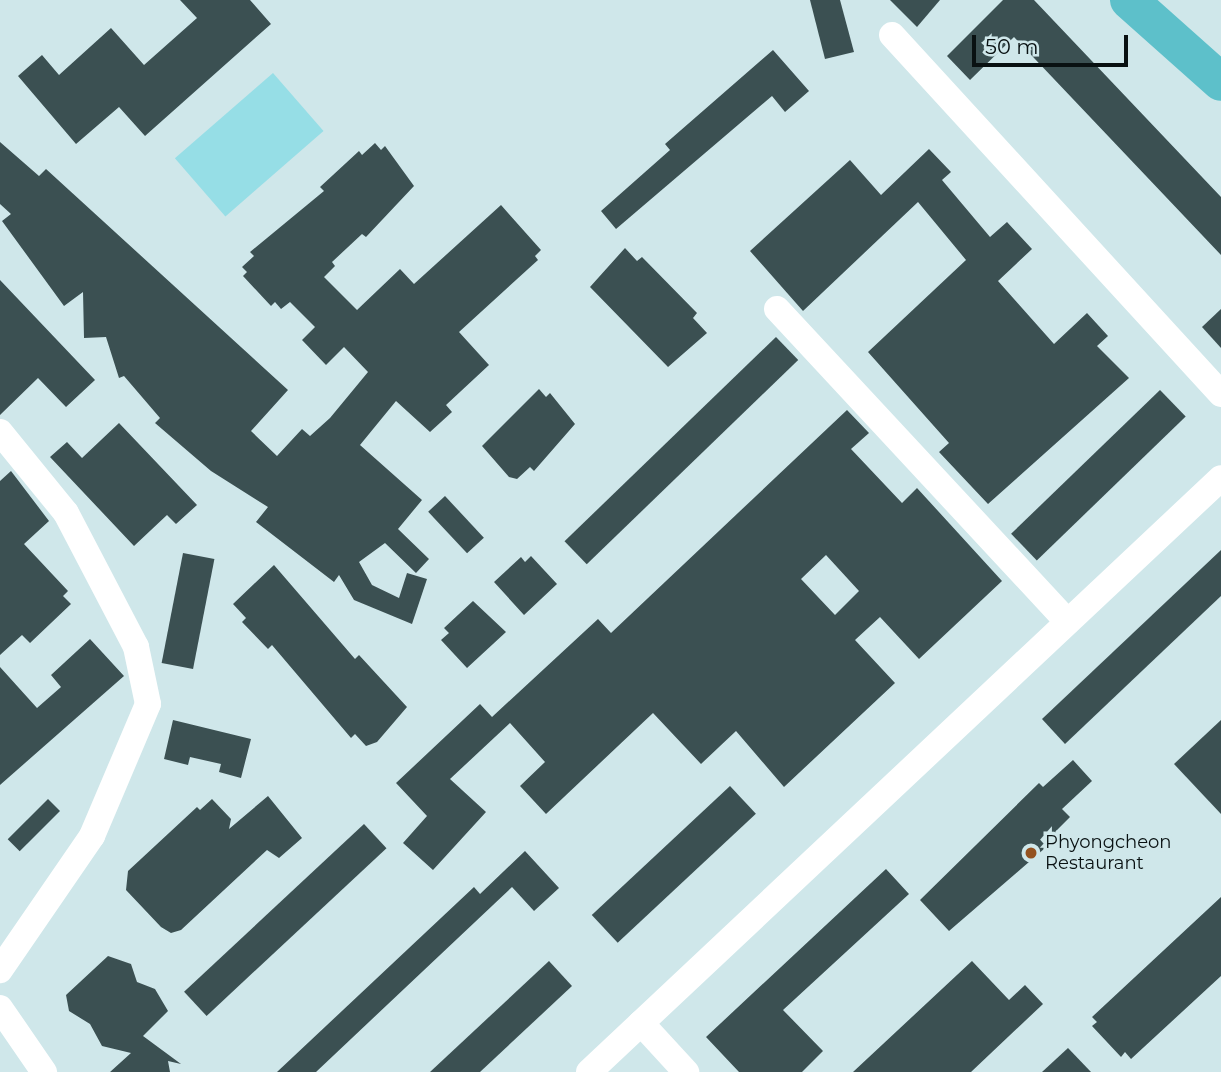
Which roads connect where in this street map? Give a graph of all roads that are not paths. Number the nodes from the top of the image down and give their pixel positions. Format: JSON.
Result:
{"nodes":[{"id":1,"x":1129,"y":0,"type":"edge"},
{"id":2,"x":892,"y":35,"type":"dead end"},
{"id":3,"x":1221,"y":82,"type":"edge"},
{"id":4,"x":777,"y":309,"type":"dead end"},
{"id":5,"x":1221,"y":394,"type":"edge"},
{"id":6,"x":0,"y":432,"type":"edge"},
{"id":7,"x":1221,"y":478,"type":"edge"},
{"id":8,"x":1068,"y":622,"type":"junction"},
{"id":9,"x":0,"y":970,"type":"edge"},
{"id":10,"x":0,"y":1008,"type":"edge"},
{"id":11,"x":641,"y":1023,"type":"junction"},
{"id":12,"x":44,"y":1072,"type":"edge"},
{"id":13,"x":589,"y":1072,"type":"edge"},
{"id":14,"x":686,"y":1072,"type":"edge"}],
"edges":[{"from":1,"to":3,"type":"highway"},
{"from":2,"to":5,"type":"street"},
{"from":4,"to":8,"type":"street"},
{"from":6,"to":9,"type":"street"},
{"from":7,"to":8,"type":"street"},
{"from":8,"to":11,"type":"street"},
{"from":10,"to":12,"type":"street"},
{"from":11,"to":13,"type":"street"},
{"from":11,"to":14,"type":"street"}]}
